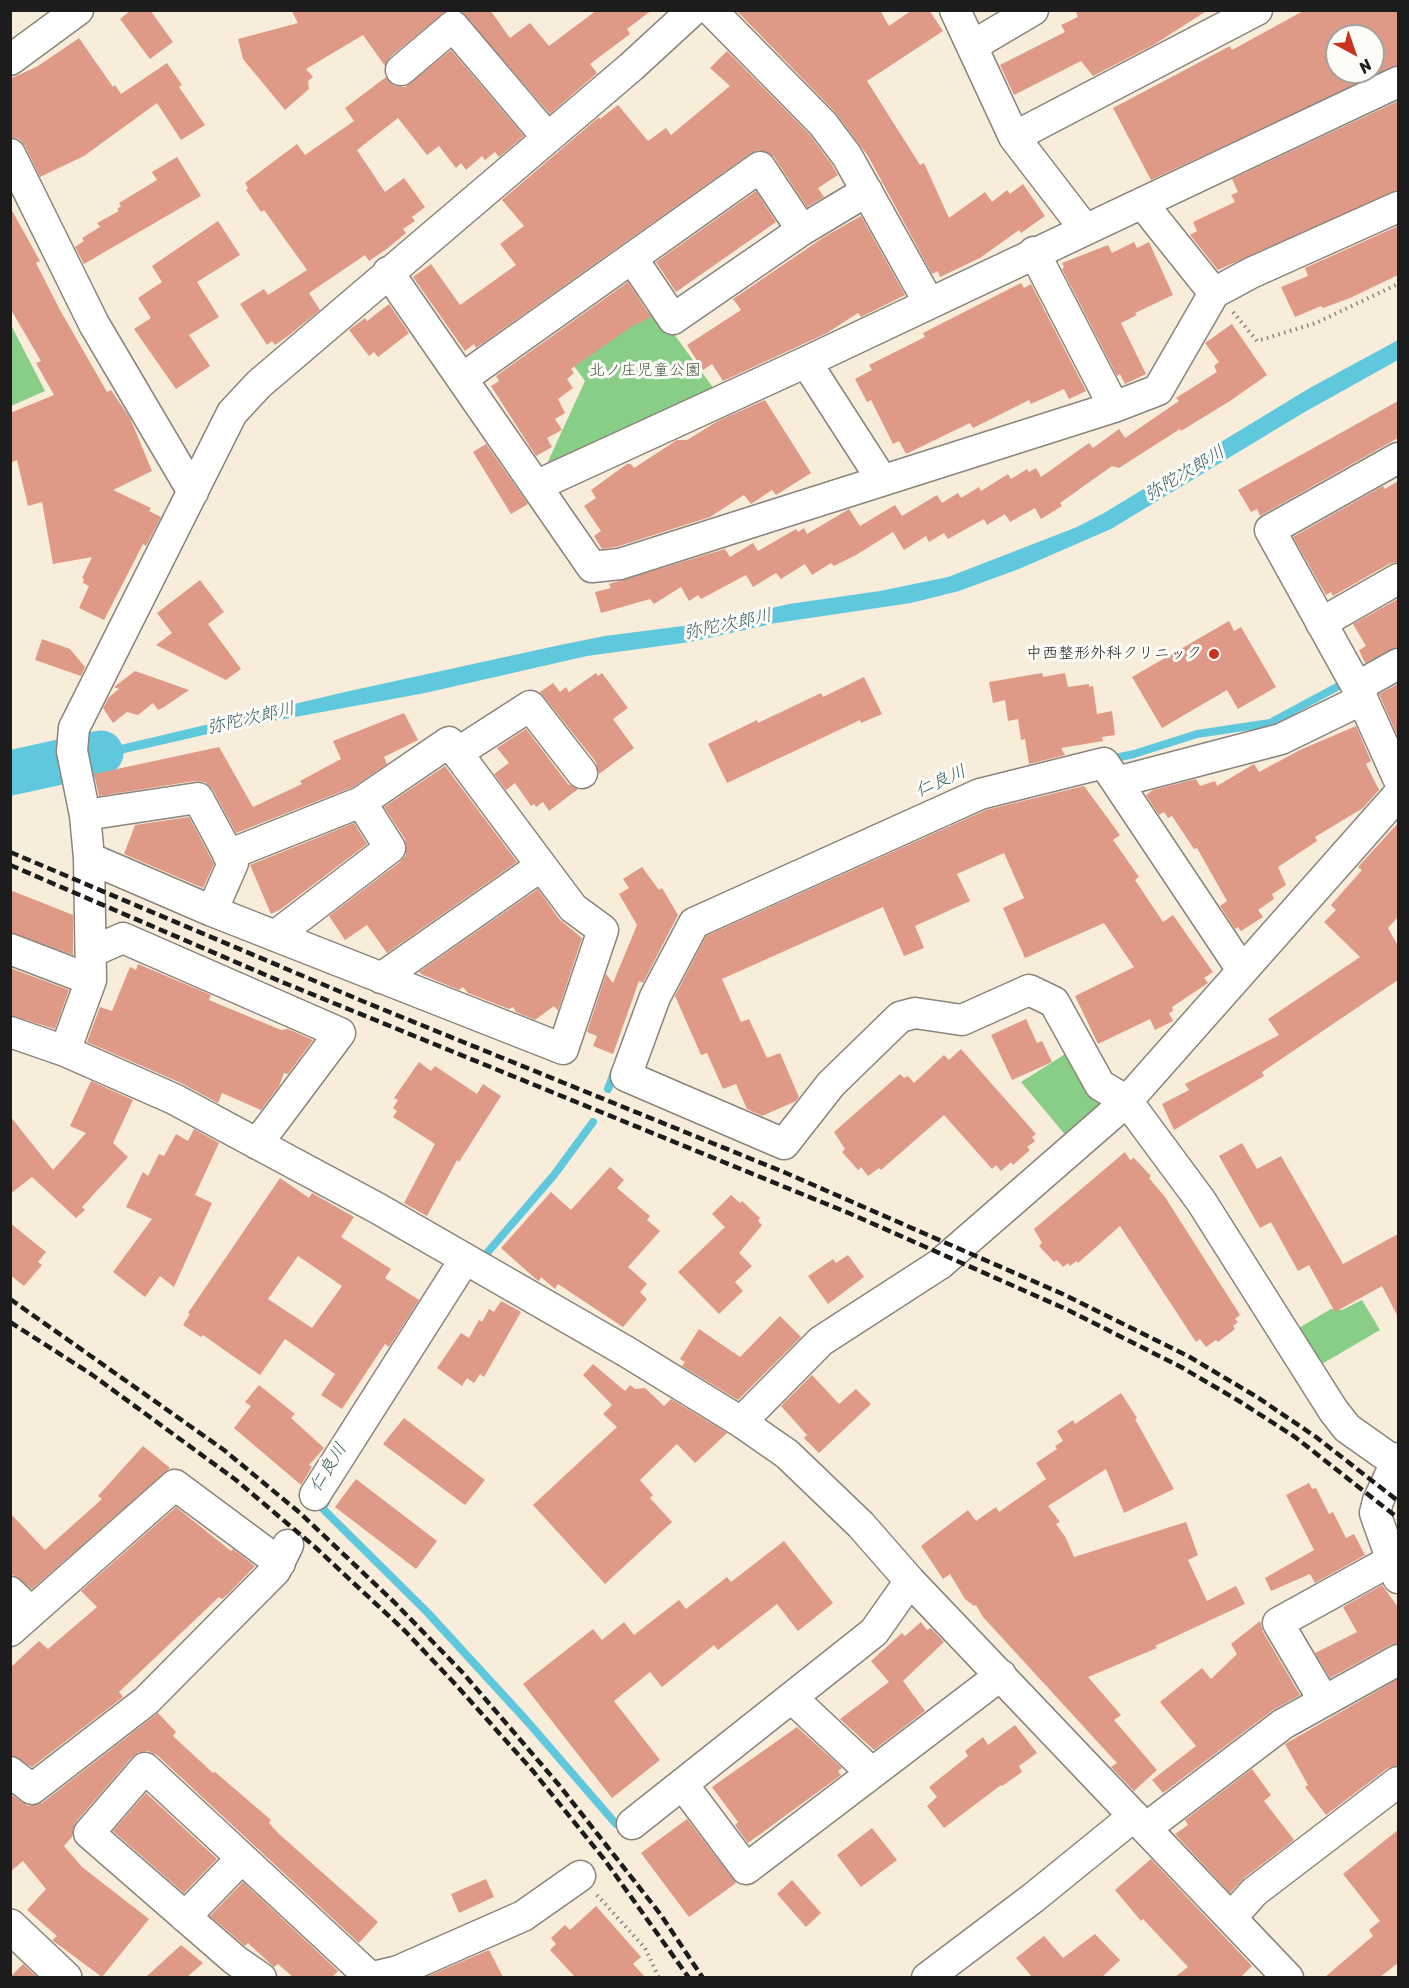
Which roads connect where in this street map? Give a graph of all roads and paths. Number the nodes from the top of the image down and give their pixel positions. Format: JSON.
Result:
{"nodes":[{"id":1,"x":78,"y":10,"type":"edge"},
{"id":2,"x":693,"y":10,"type":"edge"},
{"id":3,"x":711,"y":10,"type":"edge"},
{"id":4,"x":955,"y":10,"type":"edge"},
{"id":5,"x":1033,"y":10,"type":"edge"},
{"id":6,"x":1257,"y":10,"type":"edge"},
{"id":7,"x":972,"y":46,"type":"junction"},
{"id":8,"x":10,"y":60,"type":"edge"},
{"id":9,"x":401,"y":70,"type":"dead end"},
{"id":10,"x":1398,"y":82,"type":"edge"},
{"id":11,"x":547,"y":137,"type":"junction"},
{"id":12,"x":1014,"y":137,"type":"junction"},
{"id":13,"x":10,"y":154,"type":"edge"},
{"id":14,"x":867,"y":191,"type":"junction"},
{"id":15,"x":1142,"y":203,"type":"junction"},
{"id":16,"x":1398,"y":207,"type":"edge"},
{"id":17,"x":1084,"y":228,"type":"junction"},
{"id":18,"x":802,"y":230,"type":"junction"},
{"id":19,"x":1034,"y":252,"type":"junction"},
{"id":20,"x":632,"y":258,"type":"junction"},
{"id":21,"x":388,"y":272,"type":"junction"},
{"id":22,"x":1398,"y":284,"type":"edge"},
{"id":23,"x":1214,"y":293,"type":"junction"},
{"id":24,"x":929,"y":303,"type":"junction"},
{"id":25,"x":806,"y":362,"type":"junction"},
{"id":26,"x":463,"y":378,"type":"junction"},
{"id":27,"x":1114,"y":407,"type":"junction"},
{"id":28,"x":1398,"y":458,"type":"edge"},
{"id":29,"x":882,"y":480,"type":"junction"},
{"id":30,"x":538,"y":485,"type":"junction"},
{"id":31,"x":193,"y":492,"type":"junction"},
{"id":32,"x":1398,"y":579,"type":"edge"},
{"id":33,"x":1321,"y":623,"type":"junction"},
{"id":34,"x":1398,"y":664,"type":"edge"},
{"id":35,"x":1355,"y":684,"type":"junction"},
{"id":36,"x":457,"y":753,"type":"junction"},
{"id":37,"x":582,"y":773,"type":"dead end"},
{"id":38,"x":1398,"y":778,"type":"edge"},
{"id":39,"x":1117,"y":782,"type":"junction"},
{"id":40,"x":1398,"y":795,"type":"edge"},
{"id":41,"x":361,"y":802,"type":"junction"},
{"id":42,"x":85,"y":815,"type":"junction"},
{"id":43,"x":228,"y":855,"type":"junction"},
{"id":44,"x":89,"y":858,"type":"junction"},
{"id":45,"x":541,"y":866,"type":"junction"},
{"id":46,"x":212,"y":911,"type":"junction"},
{"id":47,"x":275,"y":936,"type":"junction"},
{"id":48,"x":10,"y":949,"type":"edge"},
{"id":49,"x":91,"y":966,"type":"junction"},
{"id":50,"x":1242,"y":970,"type":"junction"},
{"id":51,"x":381,"y":978,"type":"junction"},
{"id":52,"x":10,"y":1032,"type":"edge"},
{"id":53,"x":65,"y":1051,"type":"junction"},
{"id":54,"x":1126,"y":1101,"type":"junction"},
{"id":55,"x":257,"y":1144,"type":"junction"},
{"id":56,"x":475,"y":1264,"type":"junction"},
{"id":57,"x":741,"y":1422,"type":"junction"},
{"id":58,"x":1397,"y":1462,"type":"edge"},
{"id":59,"x":315,"y":1495,"type":"dead end"},
{"id":60,"x":1395,"y":1569,"type":"edge"},
{"id":61,"x":910,"y":1581,"type":"junction"},
{"id":62,"x":10,"y":1592,"type":"edge"},
{"id":63,"x":21,"y":1622,"type":"edge"},
{"id":64,"x":1398,"y":1660,"type":"edge"},
{"id":65,"x":1001,"y":1675,"type":"junction"},
{"id":66,"x":793,"y":1699,"type":"junction"},
{"id":67,"x":1324,"y":1701,"type":"junction"},
{"id":68,"x":10,"y":1772,"type":"edge"},
{"id":69,"x":872,"y":1773,"type":"junction"},
{"id":70,"x":1398,"y":1782,"type":"edge"},
{"id":71,"x":683,"y":1785,"type":"junction"},
{"id":72,"x":1140,"y":1822,"type":"junction"},
{"id":73,"x":632,"y":1824,"type":"dead end"},
{"id":74,"x":242,"y":1858,"type":"junction"},
{"id":75,"x":580,"y":1876,"type":"joint"},
{"id":76,"x":185,"y":1917,"type":"junction"},
{"id":77,"x":1231,"y":1918,"type":"junction"},
{"id":78,"x":10,"y":1926,"type":"edge"},
{"id":79,"x":63,"y":1977,"type":"edge"},
{"id":80,"x":261,"y":1977,"type":"edge"},
{"id":81,"x":370,"y":1977,"type":"edge"},
{"id":82,"x":659,"y":1977,"type":"edge"},
{"id":83,"x":927,"y":1977,"type":"edge"},
{"id":84,"x":1288,"y":1977,"type":"edge"}],
"edges":[{"from":1,"to":8,"type":"street"},
{"from":2,"to":11,"type":"street"},
{"from":3,"to":14,"type":"street"},
{"from":4,"to":7,"type":"street"},
{"from":5,"to":7,"type":"street"},
{"from":6,"to":12,"type":"street"},
{"from":7,"to":12,"type":"street"},
{"from":9,"to":11,"type":"street"},
{"from":10,"to":15,"type":"street"},
{"from":11,"to":21,"type":"street"},
{"from":12,"to":17,"type":"street"},
{"from":13,"to":31,"type":"street"},
{"from":14,"to":18,"type":"street"},
{"from":14,"to":24,"type":"street"},
{"from":15,"to":17,"type":"street"},
{"from":15,"to":23,"type":"street"},
{"from":16,"to":23,"type":"street"},
{"from":17,"to":19,"type":"street"},
{"from":18,"to":20,"type":"street"},
{"from":18,"to":20,"type":"street"},
{"from":19,"to":24,"type":"street"},
{"from":19,"to":27,"type":"street"},
{"from":20,"to":26,"type":"street"},
{"from":21,"to":26,"type":"street"},
{"from":21,"to":31,"type":"street"},
{"from":22,"to":23,"type":"path"},
{"from":23,"to":27,"type":"street"},
{"from":24,"to":25,"type":"street"},
{"from":25,"to":29,"type":"street"},
{"from":25,"to":30,"type":"street"},
{"from":26,"to":30,"type":"street"},
{"from":27,"to":29,"type":"street"},
{"from":28,"to":33,"type":"street"},
{"from":29,"to":30,"type":"street"},
{"from":31,"to":42,"type":"street"},
{"from":32,"to":33,"type":"street"},
{"from":33,"to":35,"type":"street"},
{"from":34,"to":35,"type":"street"},
{"from":35,"to":38,"type":"street"},
{"from":35,"to":39,"type":"street"},
{"from":36,"to":37,"type":"street"},
{"from":36,"to":41,"type":"street"},
{"from":36,"to":45,"type":"street"},
{"from":39,"to":50,"type":"street"},
{"from":39,"to":54,"type":"street"},
{"from":40,"to":50,"type":"street"},
{"from":41,"to":43,"type":"street"},
{"from":41,"to":47,"type":"street"},
{"from":42,"to":43,"type":"street"},
{"from":42,"to":44,"type":"street"},
{"from":43,"to":46,"type":"street"},
{"from":44,"to":46,"type":"street"},
{"from":44,"to":49,"type":"street"},
{"from":45,"to":51,"type":"street"},
{"from":45,"to":51,"type":"street"},
{"from":46,"to":47,"type":"street"},
{"from":47,"to":51,"type":"street"},
{"from":48,"to":49,"type":"street"},
{"from":49,"to":53,"type":"street"},
{"from":49,"to":55,"type":"street"},
{"from":50,"to":54,"type":"street"},
{"from":52,"to":53,"type":"street"},
{"from":53,"to":55,"type":"street"},
{"from":54,"to":57,"type":"street"},
{"from":54,"to":58,"type":"street"},
{"from":55,"to":56,"type":"street"},
{"from":56,"to":57,"type":"street"},
{"from":56,"to":59,"type":"street"},
{"from":57,"to":61,"type":"street"},
{"from":58,"to":60,"type":"street"},
{"from":60,"to":67,"type":"street"},
{"from":61,"to":65,"type":"street"},
{"from":61,"to":66,"type":"street"},
{"from":62,"to":63,"type":"street"},
{"from":63,"to":68,"type":"street"},
{"from":64,"to":67,"type":"street"},
{"from":65,"to":69,"type":"street"},
{"from":65,"to":72,"type":"street"},
{"from":66,"to":69,"type":"street"},
{"from":66,"to":71,"type":"street"},
{"from":67,"to":72,"type":"street"},
{"from":69,"to":71,"type":"street"},
{"from":70,"to":77,"type":"street"},
{"from":71,"to":73,"type":"street"},
{"from":72,"to":77,"type":"street"},
{"from":72,"to":83,"type":"street"},
{"from":74,"to":76,"type":"street"},
{"from":74,"to":76,"type":"street"},
{"from":74,"to":81,"type":"street"},
{"from":75,"to":81,"type":"street"},
{"from":75,"to":82,"type":"path"},
{"from":76,"to":80,"type":"street"},
{"from":77,"to":84,"type":"street"},
{"from":78,"to":79,"type":"main road"}]}
